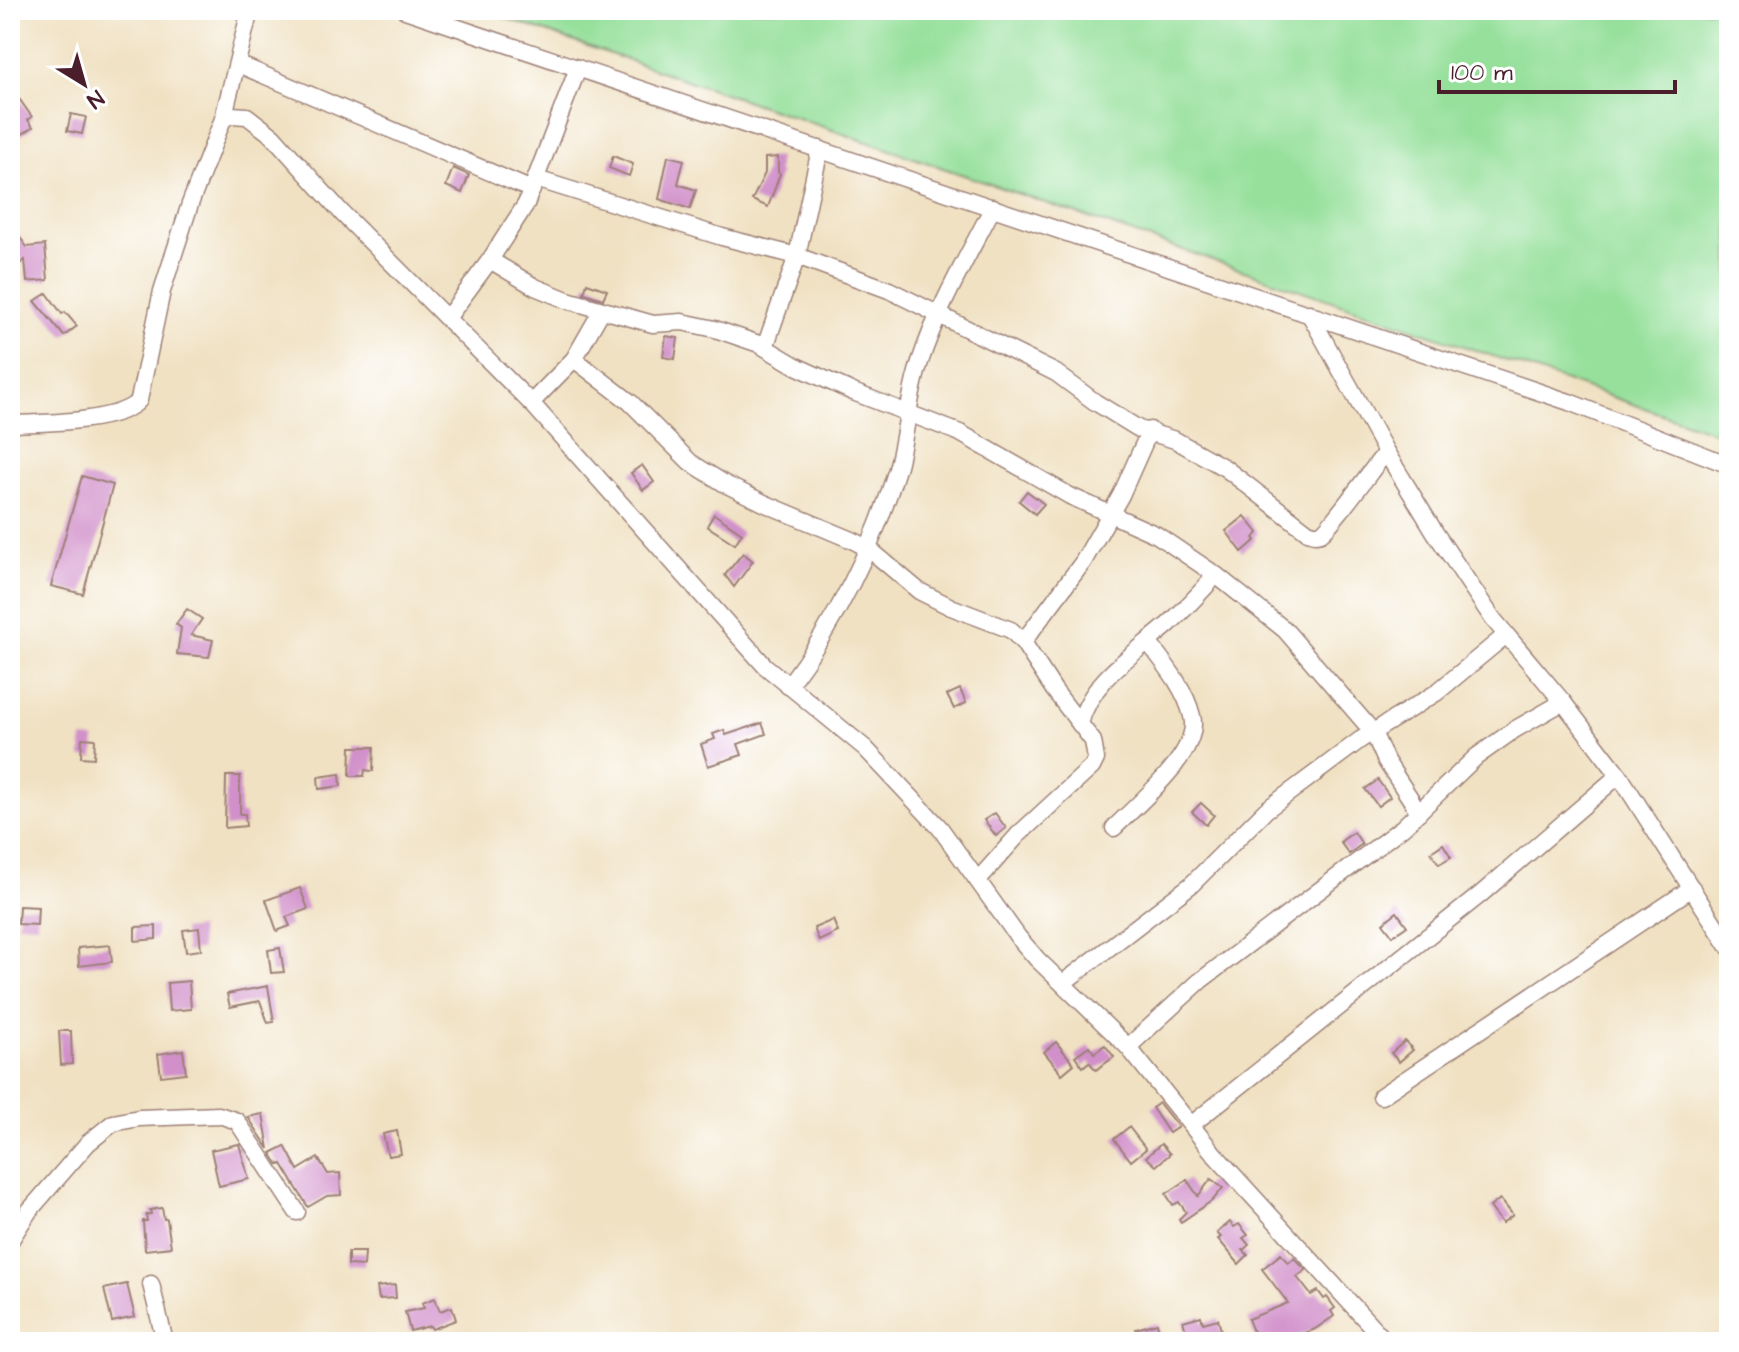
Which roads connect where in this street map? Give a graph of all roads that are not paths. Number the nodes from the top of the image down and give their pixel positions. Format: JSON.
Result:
{"nodes":[{"id":1,"x":250,"y":10,"type":"edge"},
{"id":2,"x":405,"y":10,"type":"edge"},
{"id":3,"x":238,"y":64,"type":"junction"},
{"id":4,"x":578,"y":68,"type":"junction"},
{"id":5,"x":223,"y":119,"type":"junction"},
{"id":6,"x":820,"y":149,"type":"junction"},
{"id":7,"x":534,"y":184,"type":"junction"},
{"id":8,"x":993,"y":207,"type":"junction"},
{"id":9,"x":797,"y":256,"type":"junction"},
{"id":10,"x":490,"y":260,"type":"junction"},
{"id":11,"x":602,"y":310,"type":"junction"},
{"id":12,"x":1309,"y":313,"type":"junction"},
{"id":13,"x":937,"y":315,"type":"junction"},
{"id":14,"x":448,"y":317,"type":"junction"},
{"id":15,"x":765,"y":347,"type":"junction"},
{"id":16,"x":574,"y":359,"type":"junction"},
{"id":17,"x":531,"y":403,"type":"junction"},
{"id":18,"x":906,"y":412,"type":"junction"},
{"id":19,"x":10,"y":424,"type":"edge"},
{"id":20,"x":1150,"y":430,"type":"junction"},
{"id":21,"x":1386,"y":452,"type":"junction"},
{"id":22,"x":1729,"y":465,"type":"edge"},
{"id":23,"x":1111,"y":513,"type":"junction"},
{"id":24,"x":868,"y":548,"type":"junction"},
{"id":25,"x":1216,"y":575,"type":"junction"},
{"id":26,"x":1506,"y":635,"type":"junction"},
{"id":27,"x":1023,"y":642,"type":"junction"},
{"id":28,"x":1148,"y":642,"type":"junction"},
{"id":29,"x":788,"y":686,"type":"junction"},
{"id":30,"x":1563,"y":702,"type":"junction"},
{"id":31,"x":1080,"y":724,"type":"junction"},
{"id":32,"x":1373,"y":732,"type":"junction"},
{"id":33,"x":1619,"y":775,"type":"junction"},
{"id":34,"x":1419,"y":812,"type":"junction"},
{"id":35,"x":1114,"y":828,"type":"dead end"},
{"id":36,"x":978,"y":880,"type":"junction"},
{"id":37,"x":1692,"y":888,"type":"junction"},
{"id":38,"x":1729,"y":947,"type":"edge"},
{"id":39,"x":1063,"y":983,"type":"junction"},
{"id":40,"x":1128,"y":1047,"type":"junction"},
{"id":41,"x":1381,"y":1096,"type":"dead end"},
{"id":42,"x":1191,"y":1125,"type":"junction"},
{"id":43,"x":297,"y":1212,"type":"dead end"},
{"id":44,"x":10,"y":1241,"type":"edge"},
{"id":45,"x":151,"y":1284,"type":"dead end"},
{"id":46,"x":165,"y":1342,"type":"edge"},
{"id":47,"x":1386,"y":1342,"type":"edge"}],
"edges":[{"from":1,"to":3,"type":"street"},
{"from":2,"to":4,"type":"street"},
{"from":3,"to":5,"type":"street"},
{"from":3,"to":7,"type":"street"},
{"from":4,"to":6,"type":"street"},
{"from":4,"to":7,"type":"street"},
{"from":5,"to":14,"type":"street"},
{"from":5,"to":19,"type":"street"},
{"from":6,"to":8,"type":"street"},
{"from":6,"to":9,"type":"street"},
{"from":7,"to":9,"type":"street"},
{"from":7,"to":10,"type":"street"},
{"from":8,"to":12,"type":"street"},
{"from":8,"to":13,"type":"street"},
{"from":9,"to":13,"type":"street"},
{"from":9,"to":15,"type":"street"},
{"from":10,"to":11,"type":"street"},
{"from":10,"to":14,"type":"street"},
{"from":11,"to":15,"type":"street"},
{"from":11,"to":16,"type":"street"},
{"from":12,"to":21,"type":"street"},
{"from":12,"to":22,"type":"street"},
{"from":13,"to":18,"type":"street"},
{"from":13,"to":20,"type":"street"},
{"from":14,"to":17,"type":"street"},
{"from":15,"to":18,"type":"street"},
{"from":16,"to":17,"type":"street"},
{"from":16,"to":24,"type":"street"},
{"from":17,"to":29,"type":"street"},
{"from":18,"to":23,"type":"street"},
{"from":18,"to":24,"type":"street"},
{"from":20,"to":21,"type":"street"},
{"from":20,"to":23,"type":"street"},
{"from":21,"to":26,"type":"street"},
{"from":23,"to":25,"type":"street"},
{"from":23,"to":27,"type":"street"},
{"from":24,"to":27,"type":"street"},
{"from":24,"to":29,"type":"street"},
{"from":25,"to":28,"type":"street"},
{"from":25,"to":32,"type":"street"},
{"from":26,"to":30,"type":"street"},
{"from":26,"to":32,"type":"street"},
{"from":27,"to":31,"type":"street"},
{"from":28,"to":31,"type":"street"},
{"from":28,"to":35,"type":"street"},
{"from":29,"to":36,"type":"street"},
{"from":30,"to":33,"type":"street"},
{"from":30,"to":34,"type":"street"},
{"from":31,"to":36,"type":"street"},
{"from":32,"to":34,"type":"street"},
{"from":32,"to":39,"type":"street"},
{"from":33,"to":37,"type":"street"},
{"from":33,"to":42,"type":"street"},
{"from":34,"to":40,"type":"street"},
{"from":36,"to":39,"type":"street"},
{"from":37,"to":38,"type":"street"},
{"from":37,"to":41,"type":"street"},
{"from":39,"to":40,"type":"street"},
{"from":40,"to":42,"type":"street"},
{"from":42,"to":47,"type":"street"},
{"from":43,"to":44,"type":"street"},
{"from":45,"to":46,"type":"street"}]}
